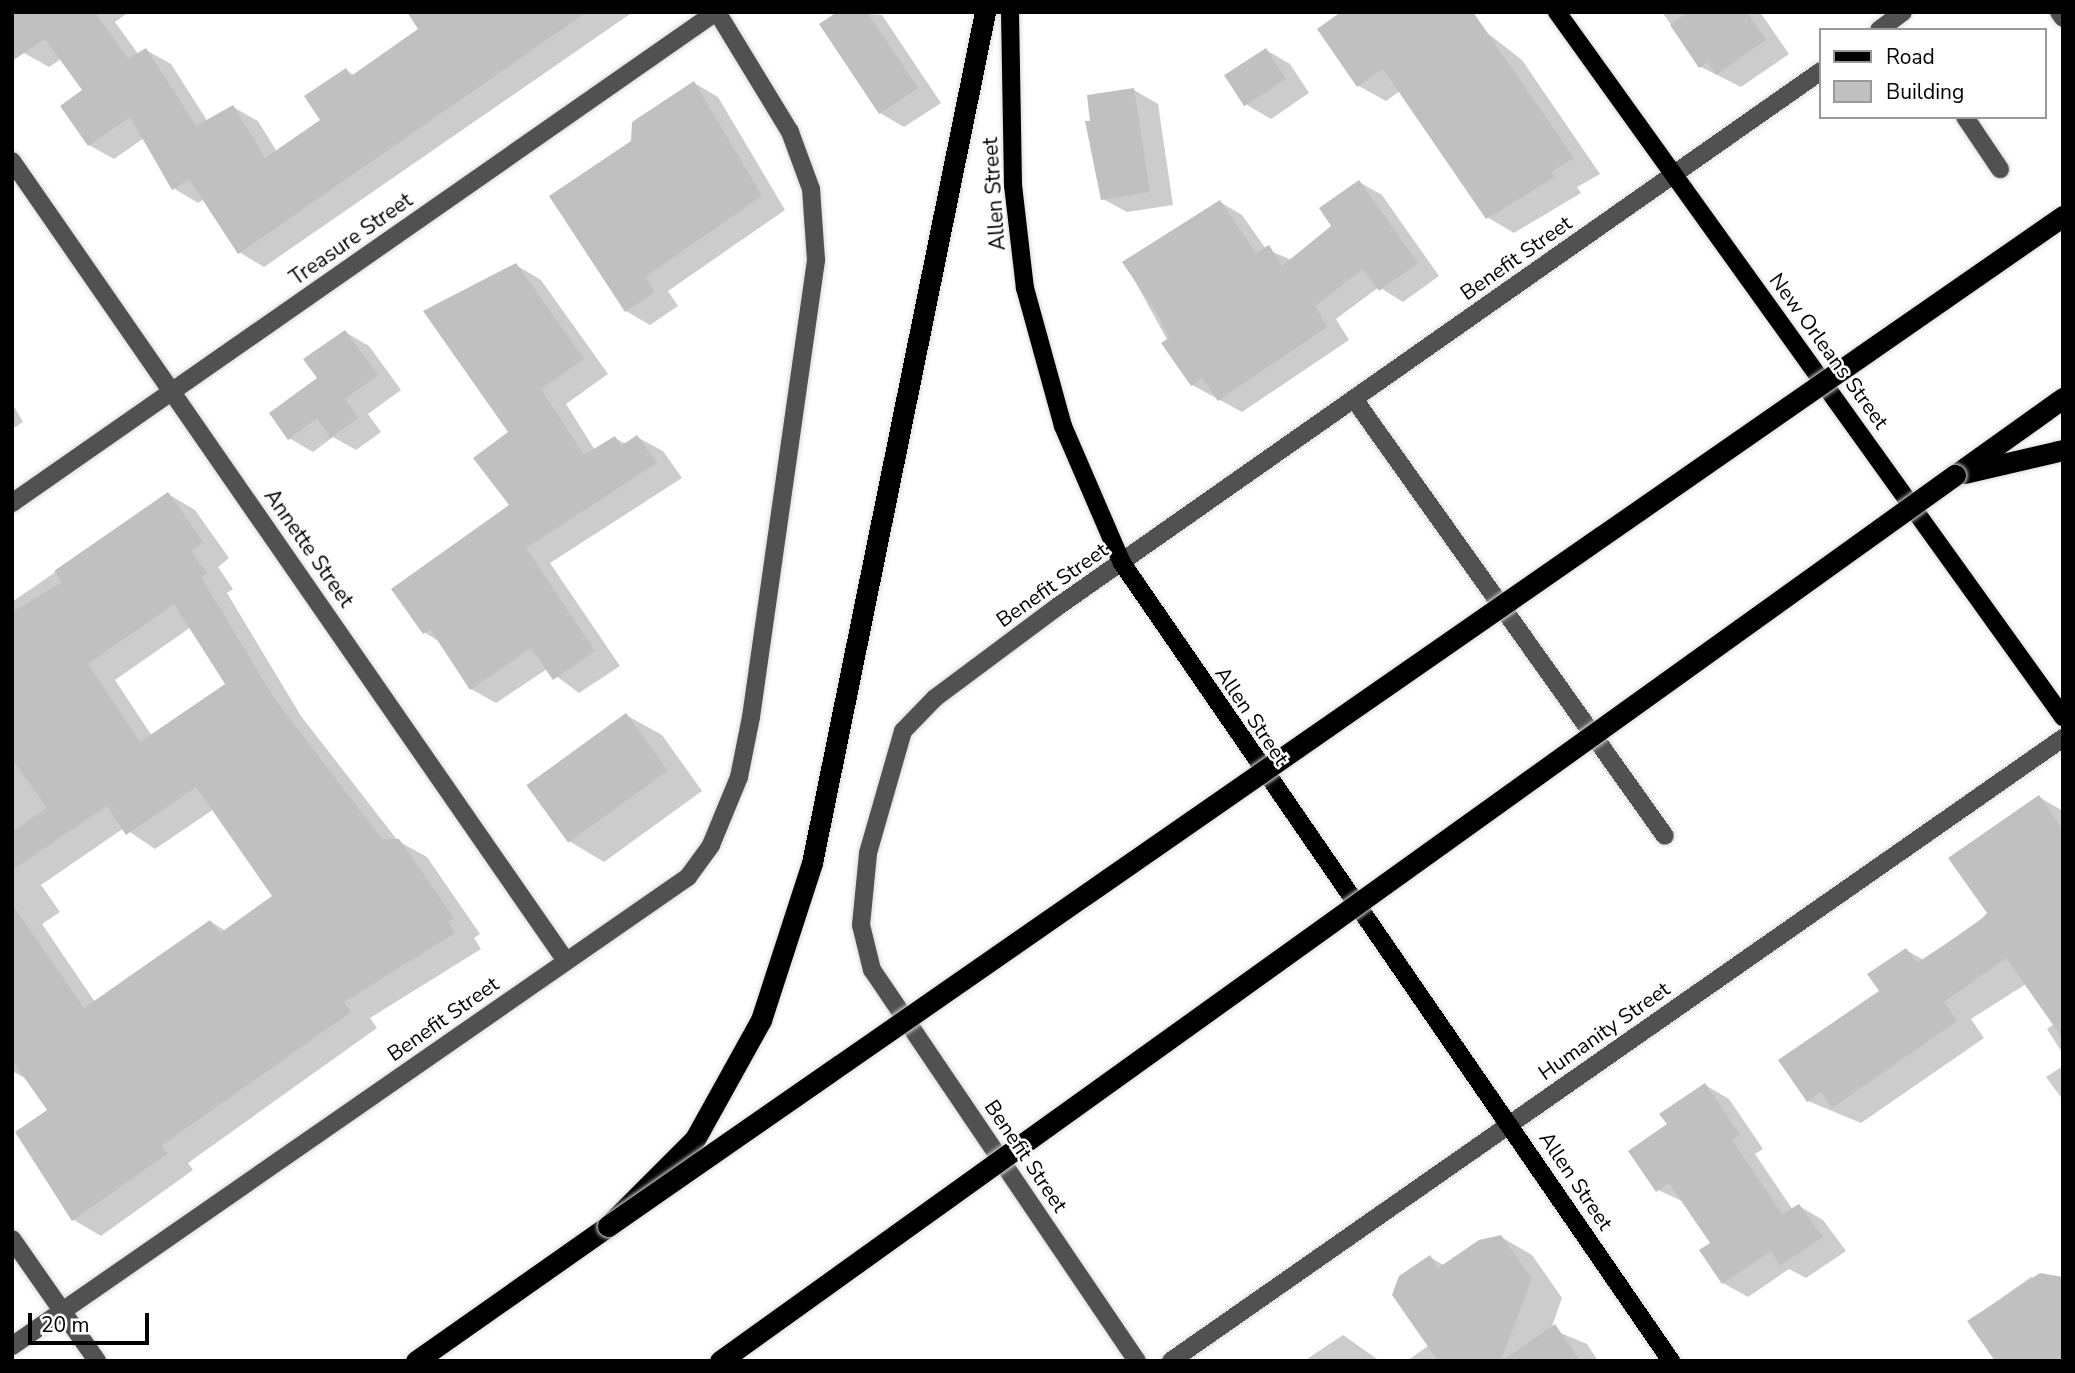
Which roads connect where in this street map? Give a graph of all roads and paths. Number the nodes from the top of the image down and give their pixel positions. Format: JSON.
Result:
{"nodes":[{"id":1,"x":716,"y":12,"type":"edge"},
{"id":2,"x":985,"y":12,"type":"edge"},
{"id":3,"x":1010,"y":12,"type":"edge"},
{"id":4,"x":1557,"y":12,"type":"edge"},
{"id":5,"x":2059,"y":12,"type":"edge"},
{"id":6,"x":2063,"y":18,"type":"edge"},
{"id":7,"x":1902,"y":20,"type":"edge"},
{"id":8,"x":1884,"y":28,"type":"edge"},
{"id":9,"x":1820,"y":72,"type":"edge"},
{"id":10,"x":1966,"y":119,"type":"edge"},
{"id":11,"x":12,"y":162,"type":"edge"},
{"id":12,"x":2000,"y":169,"type":"dead end"},
{"id":13,"x":1673,"y":176,"type":"junction"},
{"id":14,"x":2063,"y":216,"type":"edge"},
{"id":15,"x":172,"y":391,"type":"junction"},
{"id":16,"x":2063,"y":398,"type":"edge"},
{"id":17,"x":1354,"y":399,"type":"junction"},
{"id":18,"x":2063,"y":450,"type":"edge"},
{"id":19,"x":1955,"y":475,"type":"junction"},
{"id":20,"x":12,"y":503,"type":"edge"},
{"id":21,"x":1122,"y":563,"type":"junction"},
{"id":22,"x":2063,"y":717,"type":"edge"},
{"id":23,"x":2063,"y":738,"type":"edge"},
{"id":24,"x":1665,"y":836,"type":"dead end"},
{"id":25,"x":566,"y":961,"type":"junction"},
{"id":26,"x":1509,"y":1124,"type":"junction"},
{"id":27,"x":608,"y":1226,"type":"junction"},
{"id":28,"x":12,"y":1240,"type":"edge"},
{"id":29,"x":63,"y":1313,"type":"junction"},
{"id":30,"x":12,"y":1346,"type":"edge"},
{"id":31,"x":97,"y":1361,"type":"edge"},
{"id":32,"x":416,"y":1361,"type":"edge"},
{"id":33,"x":720,"y":1361,"type":"edge"},
{"id":34,"x":1137,"y":1361,"type":"edge"},
{"id":35,"x":1171,"y":1361,"type":"edge"},
{"id":36,"x":1671,"y":1361,"type":"edge"}],
"edges":[{"from":1,"to":15,"type":"street","name":"Treasure Street"},
{"from":1,"to":25,"type":"street","name":"Benefit Street"},
{"from":2,"to":27,"type":"highway","bridge":true},
{"from":3,"to":21,"type":"main road","name":"Allen Street"},
{"from":4,"to":13,"type":"main road","name":"New Orleans Street"},
{"from":5,"to":6,"type":"street"},
{"from":7,"to":8,"type":"street"},
{"from":9,"to":13,"type":"street","name":"Benefit Street"},
{"from":10,"to":12,"type":"street"},
{"from":11,"to":15,"type":"street","name":"Annette Street"},
{"from":13,"to":17,"type":"street","name":"Benefit Street"},
{"from":13,"to":22,"type":"main road","name":"New Orleans Street"},
{"from":14,"to":27,"type":"highway","bridge":true},
{"from":15,"to":20,"type":"street","name":"Treasure Street"},
{"from":15,"to":25,"type":"street","name":"Annette Street"},
{"from":16,"to":19,"type":"highway"},
{"from":17,"to":21,"type":"street","name":"Benefit Street"},
{"from":17,"to":24,"type":"street"},
{"from":18,"to":19,"type":"highway"},
{"from":19,"to":33,"type":"highway","bridge":true},
{"from":21,"to":26,"type":"main road","name":"Allen Street"},
{"from":21,"to":34,"type":"street","name":"Benefit Street"},
{"from":23,"to":26,"type":"street","name":"Humanity Street"},
{"from":25,"to":29,"type":"street","name":"Benefit Street"},
{"from":26,"to":35,"type":"street","name":"Humanity Street"},
{"from":26,"to":36,"type":"main road","name":"Allen Street"},
{"from":27,"to":32,"type":"highway"},
{"from":28,"to":29,"type":"street"},
{"from":29,"to":30,"type":"street","name":"Benefit Street"},
{"from":29,"to":31,"type":"street"}]}
